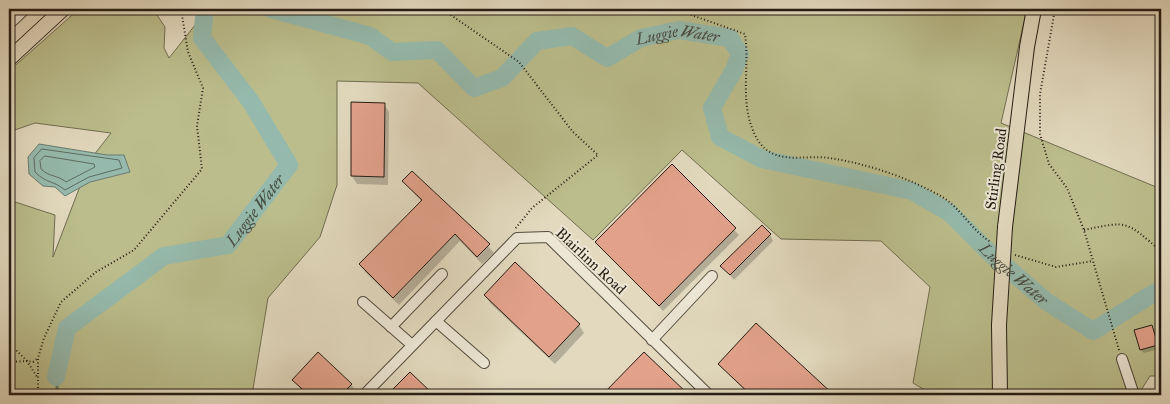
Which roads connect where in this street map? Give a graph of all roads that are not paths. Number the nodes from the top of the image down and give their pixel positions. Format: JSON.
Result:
{"nodes":[{"id":1,"x":24,"y":9,"type":"edge"},
{"id":2,"x":63,"y":9,"type":"edge"},
{"id":3,"x":1034,"y":9,"type":"edge"},
{"id":4,"x":9,"y":24,"type":"edge"},
{"id":5,"x":9,"y":59,"type":"edge"},
{"id":6,"x":442,"y":274,"type":"dead end"},
{"id":7,"x":712,"y":276,"type":"dead end"},
{"id":8,"x":363,"y":302,"type":"dead end"},
{"id":9,"x":436,"y":321,"type":"junction"},
{"id":10,"x":390,"y":327,"type":"junction"},
{"id":11,"x":652,"y":340,"type":"junction"},
{"id":12,"x":412,"y":345,"type":"junction"},
{"id":13,"x":1122,"y":359,"type":"road end"},
{"id":14,"x":484,"y":363,"type":"dead end"},
{"id":15,"x":1132,"y":394,"type":"edge"},
{"id":16,"x":364,"y":395,"type":"edge"},
{"id":17,"x":708,"y":395,"type":"edge"},
{"id":18,"x":1000,"y":395,"type":"edge"}],
"edges":[{"from":1,"to":4,"type":"street"},
{"from":2,"to":5,"type":"main road"},
{"from":3,"to":18,"type":"main road","name":"Stirling Road","bridge":true},
{"from":6,"to":10,"type":"street"},
{"from":7,"to":11,"type":"street"},
{"from":8,"to":10,"type":"street"},
{"from":9,"to":11,"type":"street","name":"Blairlinn Road"},
{"from":9,"to":12,"type":"street"},
{"from":9,"to":14,"type":"street"},
{"from":10,"to":12,"type":"street"},
{"from":11,"to":17,"type":"street","name":"Blairlinn Road"},
{"from":12,"to":16,"type":"street"},
{"from":13,"to":15,"type":"street"}]}
